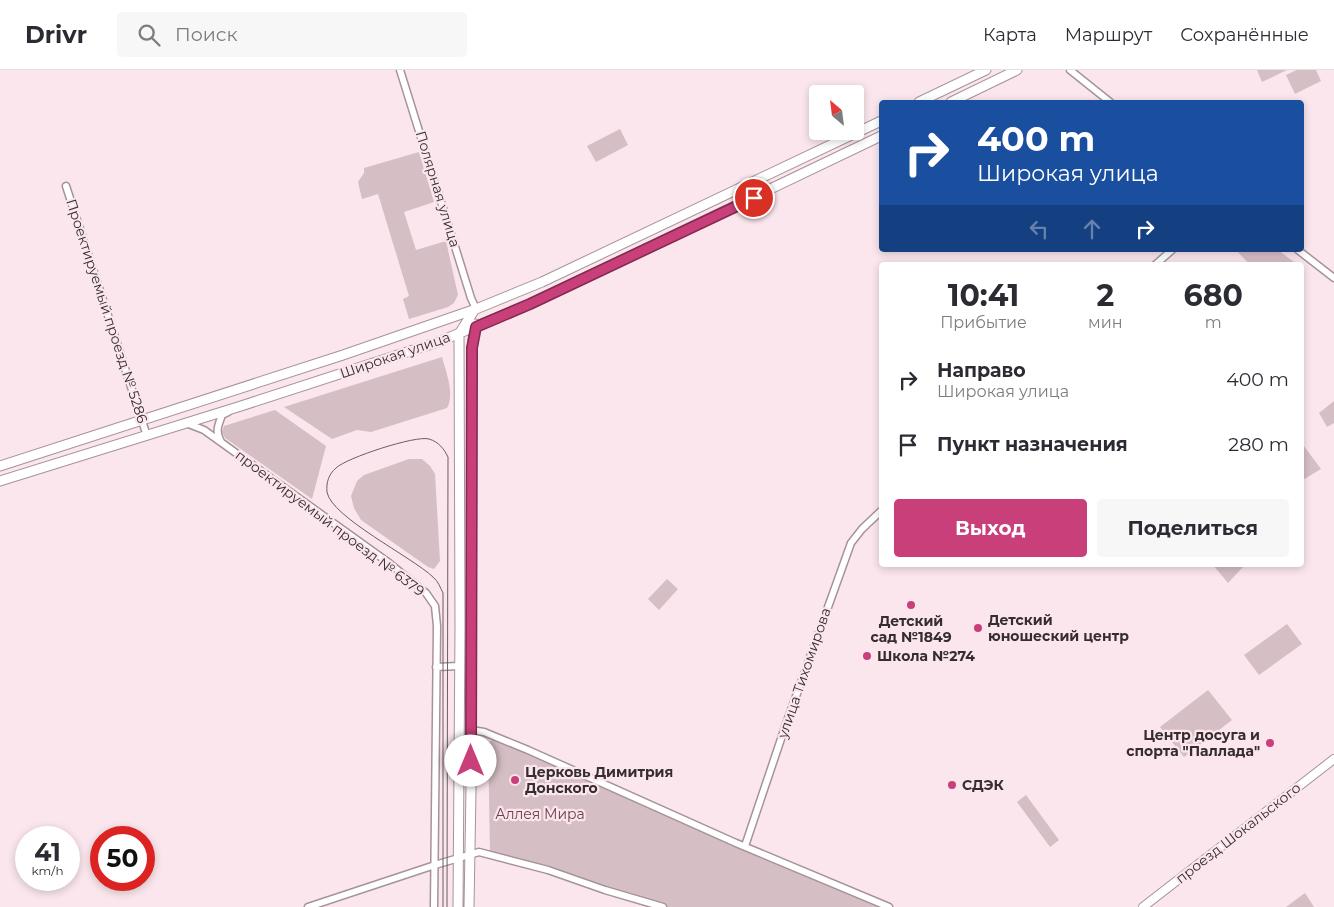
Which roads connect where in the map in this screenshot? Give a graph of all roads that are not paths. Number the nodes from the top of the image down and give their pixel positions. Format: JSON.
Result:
{"nodes":[{"id":1,"x":400,"y":70,"type":"edge"},
{"id":2,"x":986,"y":70,"type":"edge"},
{"id":3,"x":1017,"y":70,"type":"edge"},
{"id":4,"x":1070,"y":70,"type":"edge"},
{"id":5,"x":923,"y":100,"type":"edge"},
{"id":6,"x":954,"y":100,"type":"edge"},
{"id":7,"x":1108,"y":100,"type":"edge"},
{"id":8,"x":879,"y":122,"type":"edge"},
{"id":9,"x":864,"y":130,"type":"edge"},
{"id":10,"x":879,"y":137,"type":"edge"},
{"id":11,"x":842,"y":140,"type":"edge"},
{"id":12,"x":861,"y":140,"type":"edge"},
{"id":13,"x":869,"y":142,"type":"junction"},
{"id":14,"x":825,"y":148,"type":"junction"},
{"id":15,"x":831,"y":160,"type":"junction"},
{"id":16,"x":66,"y":186,"type":"dead end"},
{"id":17,"x":1170,"y":252,"type":"edge"},
{"id":18,"x":1301,"y":252,"type":"edge"},
{"id":19,"x":1158,"y":262,"type":"edge"},
{"id":20,"x":1334,"y":278,"type":"edge"},
{"id":21,"x":476,"y":309,"type":"junction"},
{"id":22,"x":476,"y":327,"type":"junction"},
{"id":23,"x":459,"y":334,"type":"junction"},
{"id":24,"x":241,"y":406,"type":"junction"},
{"id":25,"x":142,"y":420,"type":"junction"},
{"id":26,"x":186,"y":423,"type":"junction"},
{"id":27,"x":147,"y":436,"type":"junction"},
{"id":28,"x":221,"y":443,"type":"junction"},
{"id":29,"x":0,"y":466,"type":"edge"},
{"id":30,"x":0,"y":481,"type":"edge"},
{"id":31,"x":879,"y":513,"type":"edge"},
{"id":32,"x":459,"y":666,"type":"junction"},
{"id":33,"x":436,"y":667,"type":"junction"},
{"id":34,"x":471,"y":730,"type":"junction"},
{"id":35,"x":1334,"y":759,"type":"edge"},
{"id":36,"x":745,"y":846,"type":"junction"},
{"id":37,"x":470,"y":854,"type":"junction"},
{"id":38,"x":458,"y":858,"type":"junction"},
{"id":39,"x":435,"y":865,"type":"junction"},
{"id":40,"x":308,"y":907,"type":"edge"},
{"id":41,"x":434,"y":907,"type":"edge"},
{"id":42,"x":458,"y":907,"type":"edge"},
{"id":43,"x":469,"y":907,"type":"edge"},
{"id":44,"x":663,"y":907,"type":"edge"},
{"id":45,"x":889,"y":907,"type":"edge"},
{"id":46,"x":1143,"y":907,"type":"edge"}],
"edges":[{"from":1,"to":21,"type":"street","name":"Полярная улица"},
{"from":2,"to":5,"type":"main road"},
{"from":3,"to":6,"type":"main road"},
{"from":4,"to":7,"type":"street"},
{"from":8,"to":9,"type":"main road","name":"Широкая улица"},
{"from":10,"to":13,"type":"main road","name":"Широкая улица"},
{"from":11,"to":14,"type":"main road","name":"Широкая улица"},
{"from":12,"to":13,"type":"street"},
{"from":13,"to":15,"type":"main road","name":"Широкая улица"},
{"from":14,"to":15,"type":"street"},
{"from":14,"to":21,"type":"main road","name":"Широкая улица"},
{"from":15,"to":22,"type":"main road","name":"Широкая улица"},
{"from":16,"to":25,"type":"street","name":"Проектируемый проезд № 5286"},
{"from":17,"to":19,"type":"street"},
{"from":18,"to":20,"type":"street"},
{"from":21,"to":22,"type":"main road","name":"Полярная улица"},
{"from":21,"to":23,"type":"main road"},
{"from":21,"to":25,"type":"main road","name":"Широкая улица"},
{"from":22,"to":23,"type":"main road","name":"Широкая улица"},
{"from":22,"to":34,"type":"main road","name":"Полярная улица"},
{"from":23,"to":24,"type":"main road","name":"Широкая улица"},
{"from":23,"to":32,"type":"main road"},
{"from":24,"to":26,"type":"main road","name":"Широкая улица"},
{"from":24,"to":28,"type":"street","name":"проектируемый проезд № 6379"},
{"from":25,"to":27,"type":"street","name":"Проектируемый проезд № 5286"},
{"from":25,"to":29,"type":"main road","name":"Широкая улица"},
{"from":26,"to":27,"type":"main road","name":"Широкая улица"},
{"from":26,"to":28,"type":"street","name":"проектируемый проезд № 6379"},
{"from":27,"to":30,"type":"main road","name":"Широкая улица"},
{"from":28,"to":33,"type":"street","name":"проектируемый проезд № 6379"},
{"from":31,"to":36,"type":"street","name":"улица Тихомирова"},
{"from":32,"to":33,"type":"street"},
{"from":32,"to":38,"type":"main road"},
{"from":33,"to":39,"type":"street"},
{"from":34,"to":36,"type":"street"},
{"from":34,"to":37,"type":"main road","name":"Полярная улица"},
{"from":35,"to":46,"type":"street","name":"проезд Шокальского"},
{"from":36,"to":45,"type":"street"},
{"from":37,"to":38,"type":"street"},
{"from":37,"to":43,"type":"main road","name":"Полярная улица"},
{"from":37,"to":44,"type":"street"},
{"from":38,"to":39,"type":"street"},
{"from":38,"to":42,"type":"main road"},
{"from":39,"to":40,"type":"street"},
{"from":39,"to":41,"type":"street"}]}
